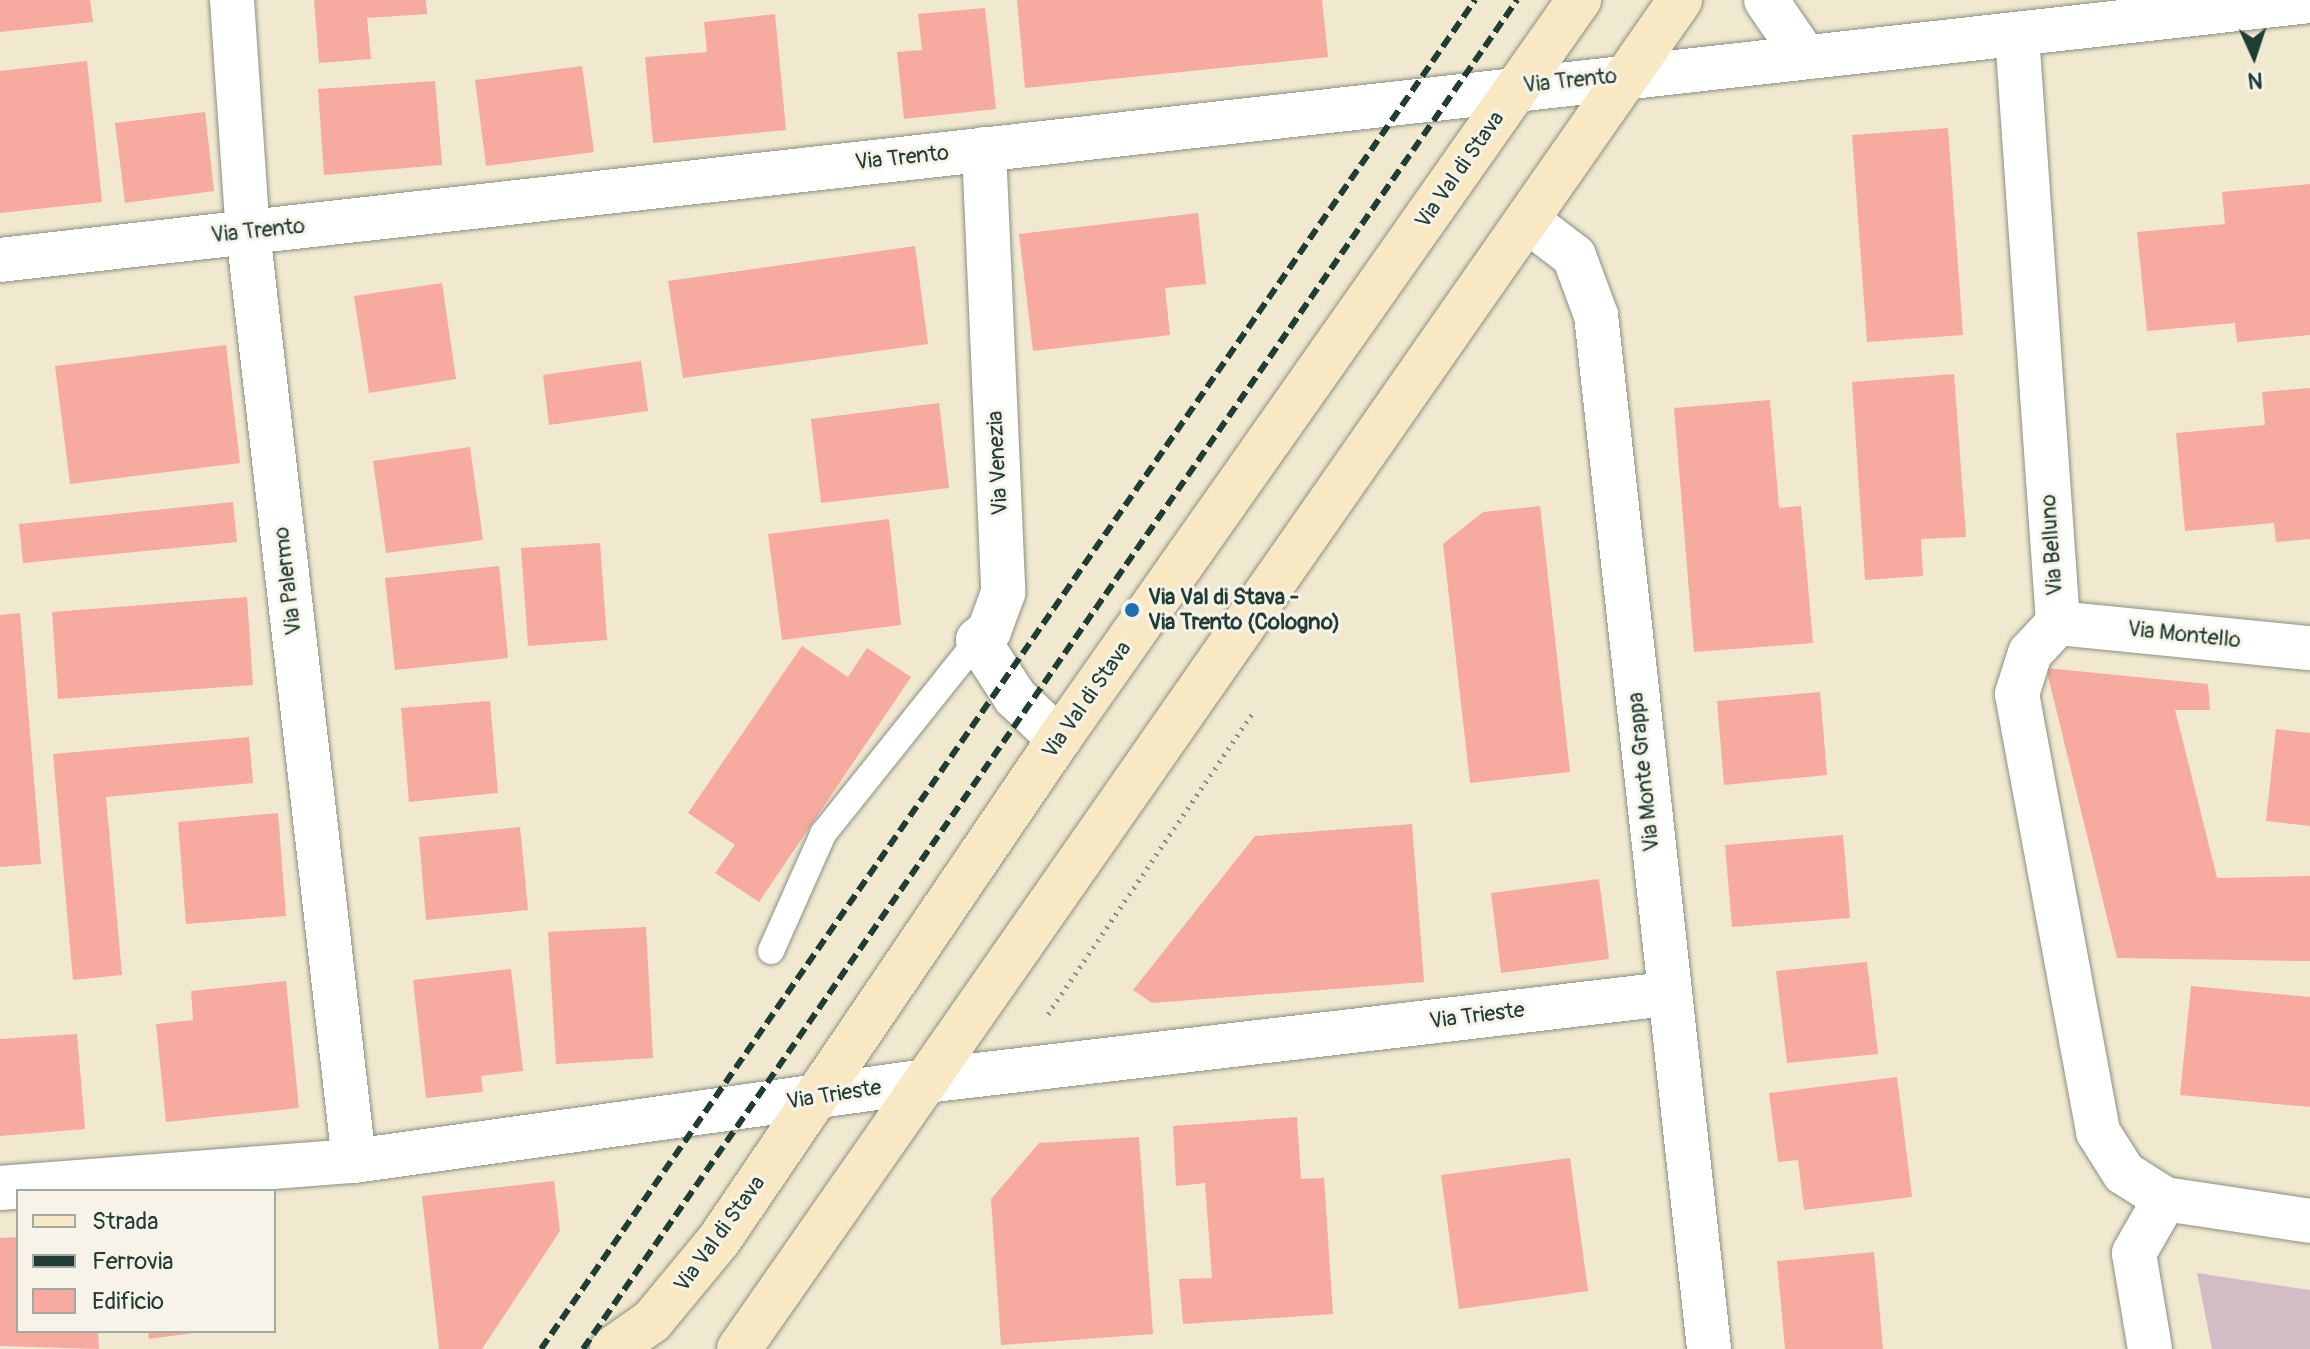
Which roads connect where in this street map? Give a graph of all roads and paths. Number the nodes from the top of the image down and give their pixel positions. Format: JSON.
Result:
{"nodes":[{"id":1,"x":232,"y":0,"type":"edge"},
{"id":2,"x":1579,"y":0,"type":"edge"},
{"id":3,"x":1680,"y":0,"type":"edge"},
{"id":4,"x":1766,"y":0,"type":"edge"},
{"id":5,"x":2310,"y":1,"type":"edge"},
{"id":6,"x":2017,"y":35,"type":"junction"},
{"id":7,"x":1805,"y":57,"type":"junction"},
{"id":8,"x":1630,"y":75,"type":"junction"},
{"id":9,"x":1520,"y":86,"type":"junction"},
{"id":10,"x":984,"y":149,"type":"junction"},
{"id":11,"x":1528,"y":221,"type":"junction"},
{"id":12,"x":248,"y":232,"type":"junction"},
{"id":13,"x":0,"y":260,"type":"edge"},
{"id":14,"x":2058,"y":623,"type":"junction"},
{"id":15,"x":978,"y":640,"type":"junction"},
{"id":16,"x":2310,"y":648,"type":"edge"},
{"id":17,"x":1059,"y":739,"type":"junction"},
{"id":18,"x":771,"y":951,"type":"dead end"},
{"id":19,"x":1667,"y":994,"type":"junction"},
{"id":20,"x":926,"y":1081,"type":"junction"},
{"id":21,"x":816,"y":1098,"type":"junction"},
{"id":22,"x":354,"y":1161,"type":"junction"},
{"id":23,"x":0,"y":1188,"type":"edge"},
{"id":24,"x":2165,"y":1199,"type":"junction"},
{"id":25,"x":2310,"y":1221,"type":"edge"},
{"id":26,"x":612,"y":1349,"type":"edge"},
{"id":27,"x":739,"y":1349,"type":"edge"},
{"id":28,"x":1709,"y":1349,"type":"edge"},
{"id":29,"x":2150,"y":1349,"type":"edge"}],
"edges":[{"from":1,"to":12,"type":"street","name":"Via Palermo"},
{"from":2,"to":9,"type":"street","name":"Via Val di Stava"},
{"from":3,"to":8,"type":"street"},
{"from":4,"to":7,"type":"street"},
{"from":5,"to":6,"type":"street","name":"Via Trento"},
{"from":6,"to":7,"type":"street","name":"Via Trento"},
{"from":6,"to":14,"type":"street","name":"Via Belluno"},
{"from":7,"to":8,"type":"street","name":"Via Trento"},
{"from":8,"to":9,"type":"street","name":"Via Trento"},
{"from":8,"to":11,"type":"street"},
{"from":9,"to":10,"type":"street","name":"Via Trento"},
{"from":9,"to":17,"type":"street","name":"Via Val di Stava"},
{"from":10,"to":12,"type":"street","name":"Via Trento"},
{"from":10,"to":15,"type":"street","name":"Via Venezia"},
{"from":11,"to":19,"type":"street","name":"Via Monte Grappa"},
{"from":11,"to":20,"type":"street"},
{"from":12,"to":13,"type":"street","name":"Via Trento"},
{"from":12,"to":22,"type":"street","name":"Via Palermo"},
{"from":14,"to":16,"type":"street","name":"Via Montello"},
{"from":14,"to":24,"type":"street","name":"Via Belluno"},
{"from":15,"to":17,"type":"street"},
{"from":15,"to":18,"type":"lane"},
{"from":17,"to":21,"type":"street","name":"Via Val di Stava"},
{"from":19,"to":20,"type":"street","name":"Via Trieste"},
{"from":19,"to":28,"type":"street","name":"Via Monte Grappa"},
{"from":20,"to":21,"type":"street","name":"Via Trieste"},
{"from":20,"to":27,"type":"street"},
{"from":21,"to":22,"type":"street","name":"Via Trieste"},
{"from":21,"to":26,"type":"street","name":"Via Val di Stava"},
{"from":22,"to":23,"type":"street","name":"Via Trieste"},
{"from":24,"to":25,"type":"street"},
{"from":24,"to":29,"type":"street"}]}
